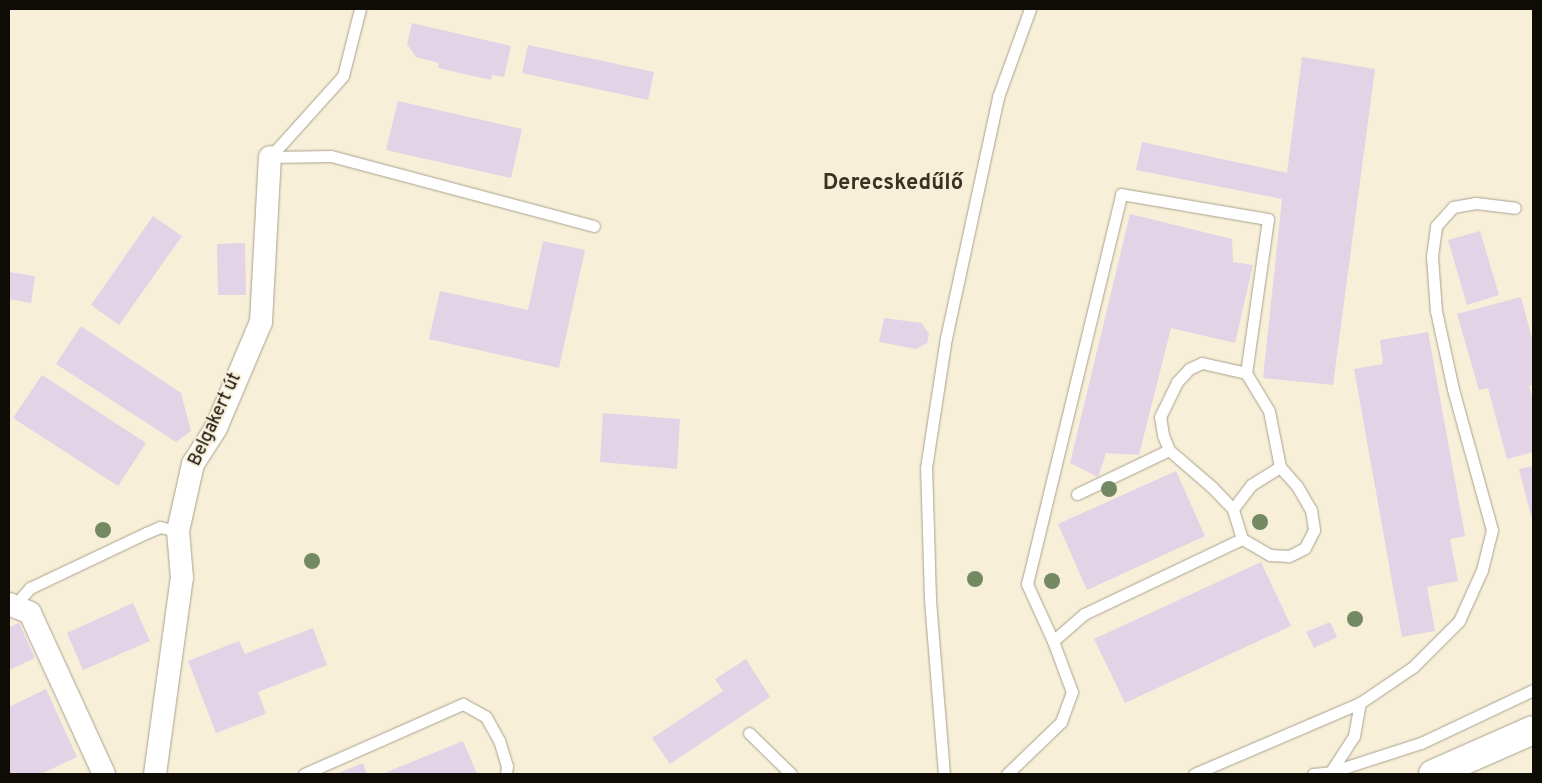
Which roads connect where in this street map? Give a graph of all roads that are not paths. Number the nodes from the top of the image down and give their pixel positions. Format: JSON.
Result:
{"nodes":[{"id":1,"x":360,"y":9,"type":"edge"},
{"id":2,"x":1030,"y":9,"type":"edge"},
{"id":3,"x":270,"y":157,"type":"junction"},
{"id":4,"x":1515,"y":208,"type":"dead end"},
{"id":5,"x":594,"y":226,"type":"dead end"},
{"id":6,"x":1246,"y":373,"type":"junction"},
{"id":7,"x":1169,"y":450,"type":"junction"},
{"id":8,"x":1280,"y":467,"type":"junction"},
{"id":9,"x":1077,"y":494,"type":"dead end"},
{"id":10,"x":1233,"y":509,"type":"junction"},
{"id":11,"x":178,"y":531,"type":"junction"},
{"id":12,"x":1242,"y":539,"type":"junction"},
{"id":13,"x":12,"y":604,"type":"edge"},
{"id":14,"x":1053,"y":641,"type":"junction"},
{"id":15,"x":1533,"y":690,"type":"edge"},
{"id":16,"x":1360,"y":703,"type":"junction"},
{"id":17,"x":1533,"y":730,"type":"edge"},
{"id":18,"x":749,"y":733,"type":"dead end"},
{"id":19,"x":1330,"y":773,"type":"edge"},
{"id":20,"x":104,"y":774,"type":"edge"},
{"id":21,"x":155,"y":774,"type":"edge"},
{"id":22,"x":304,"y":774,"type":"edge"},
{"id":23,"x":506,"y":774,"type":"edge"},
{"id":24,"x":791,"y":774,"type":"edge"},
{"id":25,"x":944,"y":774,"type":"edge"},
{"id":26,"x":1007,"y":774,"type":"edge"},
{"id":27,"x":1194,"y":774,"type":"edge"},
{"id":28,"x":1313,"y":774,"type":"edge"},
{"id":29,"x":1432,"y":774,"type":"edge"}],
"edges":[{"from":1,"to":3,"type":"lane"},
{"from":2,"to":25,"type":"lane"},
{"from":3,"to":5,"type":"lane"},
{"from":3,"to":11,"type":"street","name":"Belgakert út"},
{"from":4,"to":16,"type":"lane"},
{"from":6,"to":7,"type":"lane"},
{"from":6,"to":8,"type":"lane"},
{"from":6,"to":14,"type":"lane"},
{"from":7,"to":9,"type":"lane"},
{"from":7,"to":10,"type":"lane"},
{"from":8,"to":10,"type":"lane"},
{"from":8,"to":12,"type":"lane"},
{"from":10,"to":12,"type":"lane"},
{"from":11,"to":13,"type":"lane"},
{"from":11,"to":21,"type":"street","name":"Belgakert út"},
{"from":12,"to":14,"type":"lane"},
{"from":13,"to":20,"type":"street"},
{"from":14,"to":26,"type":"lane"},
{"from":15,"to":19,"type":"lane"},
{"from":16,"to":19,"type":"lane"},
{"from":16,"to":27,"type":"lane"},
{"from":17,"to":29,"type":"main road"},
{"from":18,"to":24,"type":"lane"},
{"from":19,"to":28,"type":"lane"},
{"from":22,"to":23,"type":"lane"}]}
